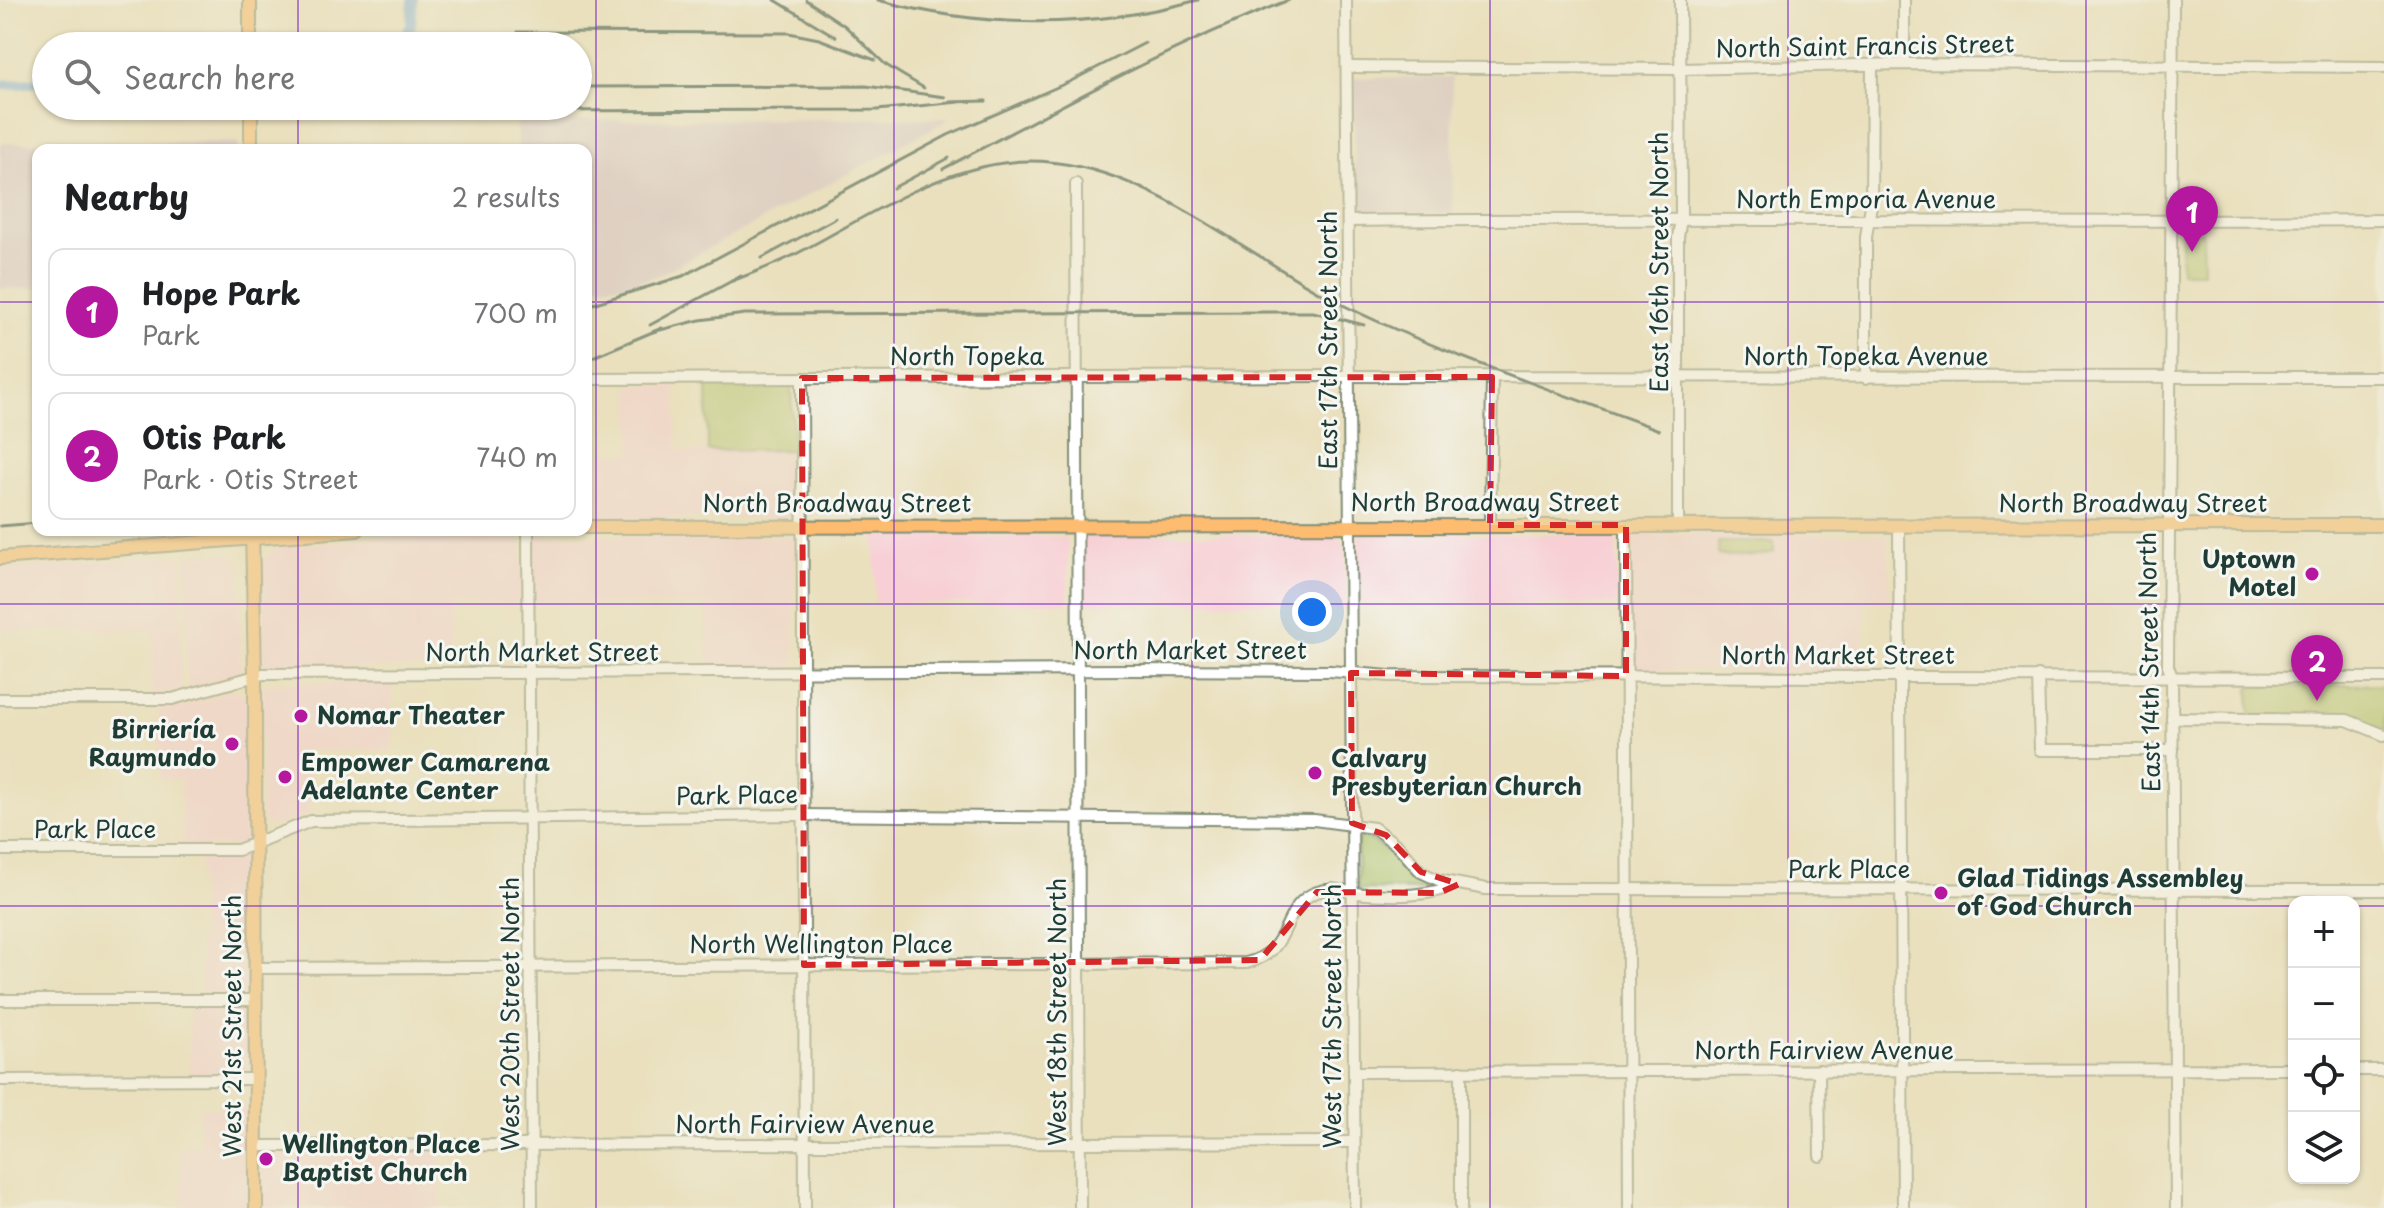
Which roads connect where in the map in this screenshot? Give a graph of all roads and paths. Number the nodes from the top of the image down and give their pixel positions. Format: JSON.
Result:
{"nodes":[{"id":1,"x":250,"y":0,"type":"edge"},
{"id":2,"x":1346,"y":0,"type":"edge"},
{"id":3,"x":1680,"y":0,"type":"edge"},
{"id":4,"x":1904,"y":0,"type":"edge"},
{"id":5,"x":2173,"y":0,"type":"edge"},
{"id":6,"x":250,"y":32,"type":"edge"},
{"id":7,"x":1872,"y":64,"type":"junction"},
{"id":8,"x":1904,"y":64,"type":"junction"},
{"id":9,"x":2173,"y":65,"type":"junction"},
{"id":10,"x":1347,"y":67,"type":"junction"},
{"id":11,"x":2384,"y":67,"type":"edge"},
{"id":12,"x":1681,"y":69,"type":"junction"},
{"id":13,"x":251,"y":120,"type":"edge"},
{"id":14,"x":251,"y":144,"type":"edge"},
{"id":15,"x":1076,"y":184,"type":"dead end"},
{"id":16,"x":1681,"y":219,"type":"junction"},
{"id":17,"x":2384,"y":220,"type":"edge"},
{"id":18,"x":1348,"y":221,"type":"junction"},
{"id":19,"x":1868,"y":222,"type":"junction"},
{"id":20,"x":2171,"y":222,"type":"junction"},
{"id":21,"x":2169,"y":375,"type":"junction"},
{"id":22,"x":1349,"y":376,"type":"junction"},
{"id":23,"x":1076,"y":377,"type":"junction"},
{"id":24,"x":1492,"y":377,"type":"junction"},
{"id":25,"x":2384,"y":377,"type":"edge"},
{"id":26,"x":802,"y":378,"type":"junction"},
{"id":27,"x":1677,"y":378,"type":"junction"},
{"id":28,"x":1866,"y":378,"type":"junction"},
{"id":29,"x":592,"y":379,"type":"edge"},
{"id":30,"x":1350,"y":525,"type":"junction"},
{"id":31,"x":1490,"y":525,"type":"junction"},
{"id":32,"x":1626,"y":525,"type":"junction"},
{"id":33,"x":1678,"y":525,"type":"junction"},
{"id":34,"x":1899,"y":525,"type":"junction"},
{"id":35,"x":2384,"y":525,"type":"edge"},
{"id":36,"x":802,"y":526,"type":"junction"},
{"id":37,"x":1077,"y":526,"type":"junction"},
{"id":38,"x":2167,"y":526,"type":"junction"},
{"id":39,"x":592,"y":527,"type":"edge"},
{"id":40,"x":231,"y":536,"type":"edge"},
{"id":41,"x":252,"y":536,"type":"edge"},
{"id":42,"x":528,"y":536,"type":"edge"},
{"id":43,"x":0,"y":558,"type":"edge"},
{"id":44,"x":1077,"y":671,"type":"junction"},
{"id":45,"x":529,"y":673,"type":"junction"},
{"id":46,"x":802,"y":673,"type":"junction"},
{"id":47,"x":1351,"y":673,"type":"junction"},
{"id":48,"x":255,"y":676,"type":"junction"},
{"id":49,"x":1626,"y":676,"type":"junction"},
{"id":50,"x":1898,"y":676,"type":"junction"},
{"id":51,"x":2038,"y":676,"type":"junction"},
{"id":52,"x":2172,"y":677,"type":"junction"},
{"id":53,"x":2384,"y":678,"type":"edge"},
{"id":54,"x":0,"y":699,"type":"edge"},
{"id":55,"x":2172,"y":718,"type":"junction"},
{"id":56,"x":2384,"y":735,"type":"edge"},
{"id":57,"x":2173,"y":750,"type":"junction"},
{"id":58,"x":802,"y":815,"type":"junction"},
{"id":59,"x":1077,"y":816,"type":"junction"},
{"id":60,"x":529,"y":819,"type":"junction"},
{"id":61,"x":1352,"y":824,"type":"junction"},
{"id":62,"x":255,"y":844,"type":"junction"},
{"id":63,"x":0,"y":850,"type":"edge"},
{"id":64,"x":1459,"y":884,"type":"junction"},
{"id":65,"x":1626,"y":889,"type":"junction"},
{"id":66,"x":1900,"y":890,"type":"junction"},
{"id":67,"x":2384,"y":890,"type":"edge"},
{"id":68,"x":1352,"y":891,"type":"junction"},
{"id":69,"x":2174,"y":891,"type":"junction"},
{"id":70,"x":1078,"y":964,"type":"junction"},
{"id":71,"x":804,"y":965,"type":"junction"},
{"id":72,"x":530,"y":967,"type":"junction"},
{"id":73,"x":255,"y":968,"type":"junction"},
{"id":74,"x":0,"y":1000,"type":"edge"},
{"id":75,"x":255,"y":1000,"type":"junction"},
{"id":76,"x":2174,"y":1069,"type":"junction"},
{"id":77,"x":2288,"y":1069,"type":"edge"},
{"id":78,"x":1819,"y":1070,"type":"junction"},
{"id":79,"x":1901,"y":1070,"type":"junction"},
{"id":80,"x":2360,"y":1070,"type":"edge"},
{"id":81,"x":2384,"y":1070,"type":"edge"},
{"id":82,"x":1461,"y":1071,"type":"junction"},
{"id":83,"x":1628,"y":1071,"type":"junction"},
{"id":84,"x":1354,"y":1072,"type":"junction"},
{"id":85,"x":255,"y":1079,"type":"junction"},
{"id":86,"x":0,"y":1080,"type":"edge"},
{"id":87,"x":1354,"y":1142,"type":"junction"},
{"id":88,"x":1079,"y":1144,"type":"junction"},
{"id":89,"x":805,"y":1145,"type":"junction"},
{"id":90,"x":256,"y":1146,"type":"junction"},
{"id":91,"x":531,"y":1146,"type":"junction"},
{"id":92,"x":1820,"y":1156,"type":"dead end"},
{"id":93,"x":256,"y":1208,"type":"edge"},
{"id":94,"x":532,"y":1208,"type":"edge"},
{"id":95,"x":805,"y":1208,"type":"edge"},
{"id":96,"x":1080,"y":1208,"type":"edge"},
{"id":97,"x":1355,"y":1208,"type":"edge"},
{"id":98,"x":1461,"y":1208,"type":"edge"},
{"id":99,"x":1629,"y":1208,"type":"edge"},
{"id":100,"x":1903,"y":1208,"type":"edge"},
{"id":101,"x":2176,"y":1208,"type":"edge"}],
"edges":[{"from":1,"to":6,"type":"main road"},
{"from":2,"to":10,"type":"street","name":"East 17th Street North"},
{"from":3,"to":12,"type":"street","name":"East 16th Street North"},
{"from":4,"to":8,"type":"street"},
{"from":5,"to":9,"type":"street","name":"East 14th Street North"},
{"from":7,"to":8,"type":"street","name":"North Saint Francis Street"},
{"from":7,"to":12,"type":"street","name":"North Saint Francis Street"},
{"from":7,"to":19,"type":"street"},
{"from":8,"to":9,"type":"street","name":"North Saint Francis Street"},
{"from":9,"to":11,"type":"street","name":"North Saint Francis Street"},
{"from":9,"to":20,"type":"street","name":"East 14th Street North"},
{"from":10,"to":12,"type":"street","name":"North Saint Francis Street"},
{"from":10,"to":18,"type":"street","name":"East 17th Street North"},
{"from":12,"to":16,"type":"street","name":"East 16th Street North"},
{"from":13,"to":14,"type":"main road"},
{"from":15,"to":23,"type":"street","name":"West 18th Street North"},
{"from":16,"to":18,"type":"street","name":"North Emporia Avenue"},
{"from":16,"to":19,"type":"street","name":"North Emporia Avenue"},
{"from":16,"to":27,"type":"street","name":"East 16th Street North"},
{"from":17,"to":20,"type":"street","name":"North Emporia Avenue"},
{"from":18,"to":22,"type":"street","name":"East 17th Street North"},
{"from":19,"to":20,"type":"street","name":"North Emporia Avenue"},
{"from":19,"to":28,"type":"street"},
{"from":20,"to":21,"type":"street","name":"East 14th Street North"},
{"from":21,"to":25,"type":"street","name":"North Topeka Avenue"},
{"from":21,"to":28,"type":"street","name":"North Topeka Avenue"},
{"from":21,"to":38,"type":"street","name":"East 14th Street North"},
{"from":22,"to":23,"type":"street","name":"North Topeka"},
{"from":22,"to":24,"type":"street","name":"North Topeka Avenue"},
{"from":22,"to":30,"type":"street","name":"East 17th Street North"},
{"from":23,"to":26,"type":"street","name":"North Topeka"},
{"from":23,"to":37,"type":"street","name":"West 18th Street North"},
{"from":24,"to":27,"type":"street","name":"North Topeka Avenue"},
{"from":24,"to":31,"type":"street"},
{"from":26,"to":29,"type":"street","name":"North Topeka"},
{"from":26,"to":36,"type":"street"},
{"from":27,"to":28,"type":"street","name":"North Topeka Avenue"},
{"from":27,"to":33,"type":"street","name":"East 16th Street North"},
{"from":30,"to":31,"type":"main road","name":"North Broadway Street"},
{"from":30,"to":37,"type":"main road","name":"North Broadway Street"},
{"from":30,"to":47,"type":"street","name":"East 17th Street North"},
{"from":31,"to":32,"type":"main road","name":"North Broadway Street"},
{"from":32,"to":33,"type":"main road","name":"North Broadway Street"},
{"from":32,"to":49,"type":"street"},
{"from":33,"to":34,"type":"main road","name":"North Broadway Street"},
{"from":34,"to":38,"type":"main road","name":"North Broadway Street"},
{"from":34,"to":50,"type":"street"},
{"from":35,"to":38,"type":"main road","name":"North Broadway Street"},
{"from":36,"to":37,"type":"main road","name":"North Broadway Street"},
{"from":36,"to":39,"type":"main road","name":"North Broadway Street"},
{"from":36,"to":46,"type":"street"},
{"from":37,"to":44,"type":"street","name":"West 18th Street North"},
{"from":38,"to":52,"type":"street","name":"East 14th Street North"},
{"from":40,"to":43,"type":"main road"},
{"from":41,"to":48,"type":"main road","name":"West 21st Street North"},
{"from":42,"to":45,"type":"street","name":"West 20th Street North"},
{"from":44,"to":46,"type":"street","name":"North Market Street"},
{"from":44,"to":47,"type":"street","name":"North Market Street"},
{"from":44,"to":59,"type":"street","name":"West 18th Street North"},
{"from":45,"to":46,"type":"street","name":"North Market Street"},
{"from":45,"to":48,"type":"street","name":"North Market Street"},
{"from":45,"to":60,"type":"street","name":"West 20th Street North"},
{"from":46,"to":58,"type":"street"},
{"from":47,"to":49,"type":"street","name":"North Market Street"},
{"from":47,"to":61,"type":"street","name":"East 17th Street North"},
{"from":48,"to":54,"type":"street","name":"North Market Street"},
{"from":48,"to":62,"type":"main road","name":"West 21st Street North"},
{"from":49,"to":50,"type":"street","name":"North Market Street"},
{"from":49,"to":65,"type":"street"},
{"from":50,"to":51,"type":"street","name":"North Market Street"},
{"from":50,"to":66,"type":"street"},
{"from":51,"to":52,"type":"street","name":"North Market Street"},
{"from":51,"to":57,"type":"street"},
{"from":52,"to":53,"type":"street","name":"North Market Street"},
{"from":52,"to":55,"type":"street","name":"East 14th Street North"},
{"from":55,"to":56,"type":"street"},
{"from":55,"to":57,"type":"street","name":"East 14th Street North"},
{"from":57,"to":69,"type":"street","name":"East 14th Street North"},
{"from":58,"to":59,"type":"street","name":"Park Place"},
{"from":58,"to":60,"type":"street","name":"Park Place"},
{"from":58,"to":71,"type":"street"},
{"from":59,"to":61,"type":"street","name":"Park Place"},
{"from":59,"to":70,"type":"street","name":"West 18th Street North"},
{"from":60,"to":62,"type":"street","name":"Park Place"},
{"from":60,"to":72,"type":"street","name":"West 20th Street North"},
{"from":61,"to":64,"type":"street","name":"Park Place"},
{"from":61,"to":68,"type":"street","name":"West 17th Street North"},
{"from":62,"to":63,"type":"street","name":"Park Place"},
{"from":62,"to":73,"type":"main road","name":"West 21st Street North"},
{"from":64,"to":65,"type":"street","name":"Park Place"},
{"from":64,"to":68,"type":"street","name":"Park Place"},
{"from":65,"to":66,"type":"street","name":"Park Place"},
{"from":65,"to":83,"type":"street"},
{"from":66,"to":69,"type":"street","name":"Park Place"},
{"from":66,"to":79,"type":"street"},
{"from":67,"to":69,"type":"street","name":"Park Place"},
{"from":68,"to":70,"type":"street","name":"North Wellington Place"},
{"from":68,"to":84,"type":"street","name":"West 17th Street North"},
{"from":69,"to":76,"type":"street","name":"East 14th Street North"},
{"from":70,"to":71,"type":"street","name":"North Wellington Place"},
{"from":70,"to":88,"type":"street","name":"West 18th Street North"},
{"from":71,"to":72,"type":"street","name":"North Wellington Place"},
{"from":71,"to":89,"type":"street"},
{"from":72,"to":73,"type":"street","name":"North Wellington Place"},
{"from":72,"to":91,"type":"street","name":"West 20th Street North"},
{"from":73,"to":75,"type":"main road","name":"West 21st Street North"},
{"from":74,"to":75,"type":"street"},
{"from":75,"to":85,"type":"main road","name":"West 21st Street North"},
{"from":76,"to":77,"type":"street","name":"North Fairview Avenue"},
{"from":76,"to":79,"type":"street","name":"North Fairview Avenue"},
{"from":76,"to":101,"type":"street","name":"East 14th Street North"},
{"from":78,"to":79,"type":"street","name":"North Fairview Avenue"},
{"from":78,"to":83,"type":"street","name":"North Fairview Avenue"},
{"from":78,"to":92,"type":"street"},
{"from":79,"to":100,"type":"street"},
{"from":80,"to":81,"type":"street"},
{"from":82,"to":83,"type":"street","name":"North Fairview Avenue"},
{"from":82,"to":84,"type":"street","name":"North Fairview Avenue"},
{"from":82,"to":98,"type":"street"},
{"from":83,"to":99,"type":"street"},
{"from":84,"to":87,"type":"street","name":"West 17th Street North"},
{"from":85,"to":86,"type":"street"},
{"from":85,"to":90,"type":"main road","name":"West 21st Street North"},
{"from":87,"to":88,"type":"street","name":"North Fairview Avenue"},
{"from":87,"to":97,"type":"street","name":"West 17th Street North"},
{"from":88,"to":89,"type":"street","name":"North Fairview Avenue"},
{"from":88,"to":96,"type":"street","name":"West 18th Street North"},
{"from":89,"to":91,"type":"street","name":"North Fairview Avenue"},
{"from":89,"to":95,"type":"street"},
{"from":90,"to":91,"type":"street","name":"North Fairview Avenue"},
{"from":90,"to":93,"type":"main road","name":"West 21st Street North"},
{"from":91,"to":94,"type":"street","name":"West 20th Street North"}]}
